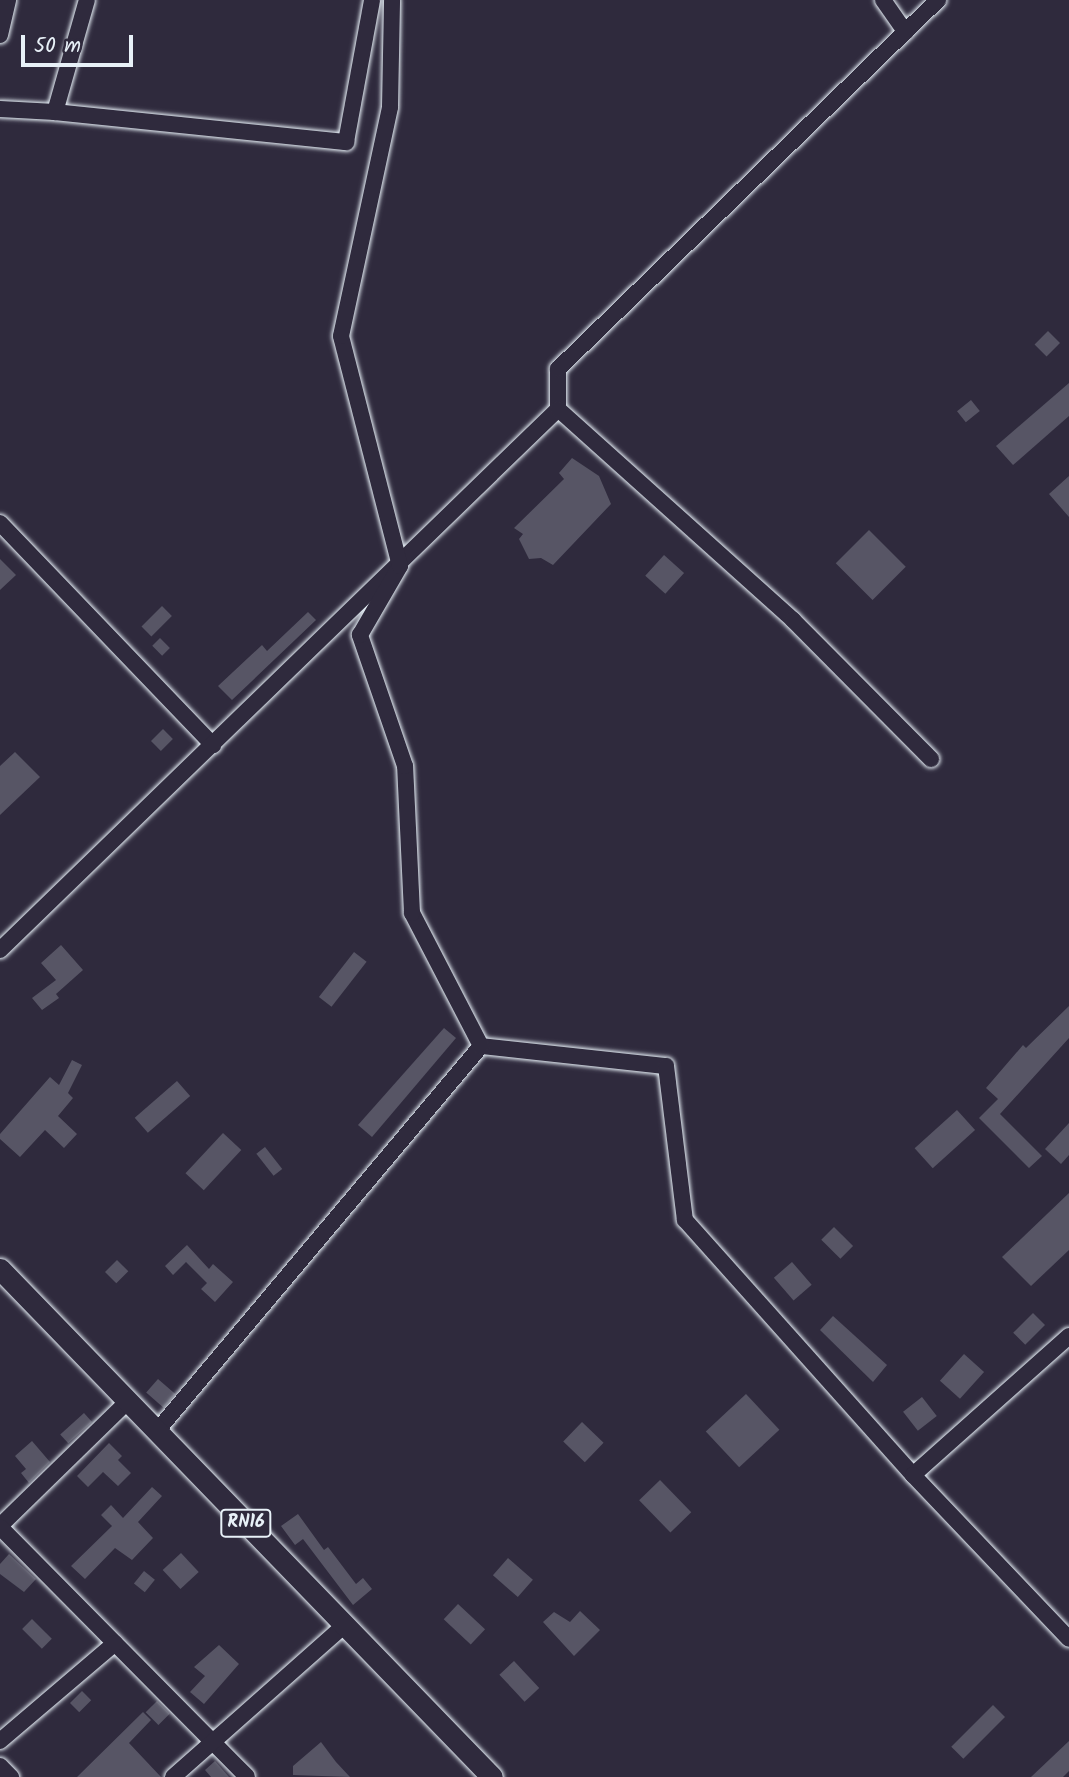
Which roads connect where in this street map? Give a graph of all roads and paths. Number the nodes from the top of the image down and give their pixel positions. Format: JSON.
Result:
{"nodes":[{"id":1,"x":8,"y":0,"type":"edge"},
{"id":2,"x":87,"y":0,"type":"edge"},
{"id":3,"x":372,"y":0,"type":"edge"},
{"id":4,"x":393,"y":0,"type":"edge"},
{"id":5,"x":883,"y":0,"type":"edge"},
{"id":6,"x":938,"y":0,"type":"edge"},
{"id":7,"x":905,"y":32,"type":"junction"},
{"id":8,"x":0,"y":35,"type":"edge"},
{"id":9,"x":0,"y":109,"type":"edge"},
{"id":10,"x":55,"y":112,"type":"junction"},
{"id":11,"x":558,"y":409,"type":"junction"},
{"id":12,"x":0,"y":523,"type":"edge"},
{"id":13,"x":400,"y":566,"type":"junction"},
{"id":14,"x":213,"y":745,"type":"junction"},
{"id":15,"x":931,"y":759,"type":"dead end"},
{"id":16,"x":0,"y":950,"type":"edge"},
{"id":17,"x":481,"y":1046,"type":"junction"},
{"id":18,"x":0,"y":1269,"type":"edge"},
{"id":19,"x":1069,"y":1336,"type":"edge"},
{"id":20,"x":128,"y":1401,"type":"junction"},
{"id":21,"x":157,"y":1431,"type":"junction"},
{"id":22,"x":913,"y":1475,"type":"junction"},
{"id":23,"x":0,"y":1526,"type":"edge"},
{"id":24,"x":345,"y":1625,"type":"junction"},
{"id":25,"x":1069,"y":1639,"type":"edge"},
{"id":26,"x":115,"y":1643,"type":"junction"},
{"id":27,"x":0,"y":1741,"type":"edge"},
{"id":28,"x":213,"y":1742,"type":"junction"},
{"id":29,"x":0,"y":1766,"type":"edge"},
{"id":30,"x":11,"y":1777,"type":"edge"},
{"id":31,"x":173,"y":1777,"type":"edge"},
{"id":32,"x":247,"y":1777,"type":"edge"},
{"id":33,"x":492,"y":1777,"type":"edge"}],
"edges":[{"from":1,"to":8,"type":"street"},
{"from":2,"to":10,"type":"street"},
{"from":3,"to":10,"type":"street"},
{"from":4,"to":13,"type":"street"},
{"from":5,"to":7,"type":"street"},
{"from":6,"to":7,"type":"street"},
{"from":7,"to":11,"type":"street"},
{"from":9,"to":10,"type":"street"},
{"from":11,"to":13,"type":"street"},
{"from":11,"to":15,"type":"street"},
{"from":12,"to":14,"type":"street"},
{"from":13,"to":14,"type":"street"},
{"from":13,"to":17,"type":"street"},
{"from":14,"to":16,"type":"street"},
{"from":17,"to":21,"type":"street"},
{"from":17,"to":22,"type":"street"},
{"from":18,"to":20,"type":"main road","number":"RN16"},
{"from":19,"to":22,"type":"street"},
{"from":20,"to":21,"type":"main road","number":"RN16"},
{"from":20,"to":23,"type":"street"},
{"from":21,"to":24,"type":"main road","number":"RN16"},
{"from":22,"to":25,"type":"street"},
{"from":23,"to":26,"type":"street"},
{"from":24,"to":28,"type":"street"},
{"from":24,"to":33,"type":"main road","number":"RN16"},
{"from":26,"to":27,"type":"street"},
{"from":26,"to":28,"type":"street"},
{"from":28,"to":31,"type":"street"},
{"from":28,"to":32,"type":"street"},
{"from":29,"to":30,"type":"street"}]}
